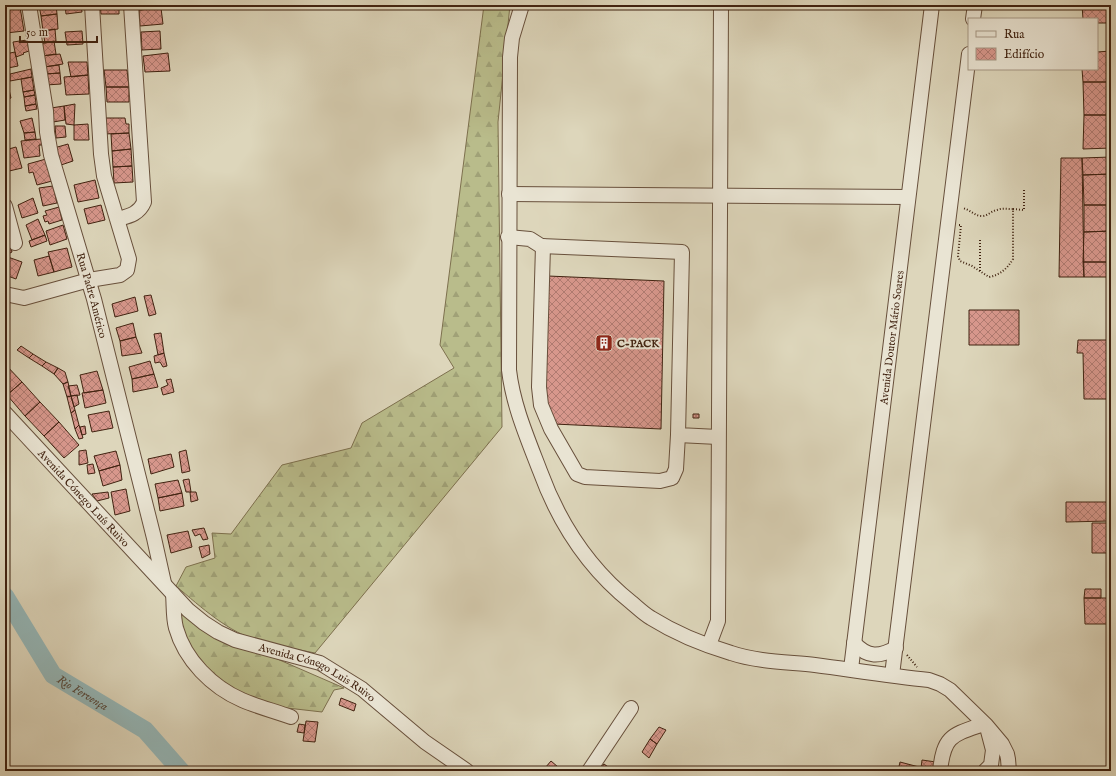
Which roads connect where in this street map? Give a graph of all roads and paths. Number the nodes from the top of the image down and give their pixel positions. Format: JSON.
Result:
{"nodes":[{"id":1,"x":29,"y":5,"type":"edge"},
{"id":2,"x":92,"y":5,"type":"edge"},
{"id":3,"x":130,"y":5,"type":"edge"},
{"id":4,"x":522,"y":5,"type":"edge"},
{"id":5,"x":721,"y":5,"type":"edge"},
{"id":6,"x":932,"y":5,"type":"edge"},
{"id":7,"x":975,"y":5,"type":"edge"},
{"id":8,"x":973,"y":18,"type":"edge"},
{"id":9,"x":968,"y":63,"type":"edge"},
{"id":10,"x":1024,"y":189,"type":"dead end"},
{"id":11,"x":509,"y":194,"type":"junction"},
{"id":12,"x":720,"y":196,"type":"junction"},
{"id":13,"x":908,"y":197,"type":"junction"},
{"id":14,"x":5,"y":206,"type":"edge"},
{"id":15,"x":959,"y":208,"type":"dead end"},
{"id":16,"x":1012,"y":209,"type":"junction"},
{"id":17,"x":118,"y":219,"type":"junction"},
{"id":18,"x":957,"y":219,"type":"dead end"},
{"id":19,"x":508,"y":238,"type":"junction"},
{"id":20,"x":980,"y":238,"type":"dead end"},
{"id":21,"x":15,"y":243,"type":"dead end"},
{"id":22,"x":543,"y":246,"type":"junction"},
{"id":23,"x":980,"y":271,"type":"junction"},
{"id":24,"x":89,"y":280,"type":"junction"},
{"id":25,"x":5,"y":294,"type":"edge"},
{"id":26,"x":5,"y":413,"type":"edge"},
{"id":27,"x":678,"y":436,"type":"junction"},
{"id":28,"x":718,"y":437,"type":"junction"},
{"id":29,"x":164,"y":584,"type":"junction"},
{"id":30,"x":173,"y":594,"type":"junction"},
{"id":31,"x":854,"y":643,"type":"junction"},
{"id":32,"x":709,"y":645,"type":"junction"},
{"id":33,"x":900,"y":648,"type":"junction"},
{"id":34,"x":851,"y":669,"type":"junction"},
{"id":35,"x":921,"y":669,"type":"dead end"},
{"id":36,"x":892,"y":675,"type":"junction"},
{"id":37,"x":631,"y":708,"type":"dead end"},
{"id":38,"x":291,"y":717,"type":"dead end"},
{"id":39,"x":985,"y":724,"type":"junction"},
{"id":40,"x":467,"y":771,"type":"edge"},
{"id":41,"x":589,"y":771,"type":"edge"},
{"id":42,"x":940,"y":771,"type":"edge"},
{"id":43,"x":985,"y":771,"type":"edge"},
{"id":44,"x":1009,"y":771,"type":"edge"}],
"edges":[{"from":1,"to":24,"type":"street","name":"Rua Padre Américo"},
{"from":2,"to":17,"type":"street"},
{"from":3,"to":17,"type":"street"},
{"from":4,"to":11,"type":"street"},
{"from":5,"to":12,"type":"street"},
{"from":6,"to":13,"type":"street","name":"Avenida Doutor Mário Soares"},
{"from":7,"to":8,"type":"street"},
{"from":9,"to":33,"type":"street"},
{"from":10,"to":16,"type":"path"},
{"from":11,"to":12,"type":"street"},
{"from":11,"to":19,"type":"street"},
{"from":12,"to":13,"type":"street"},
{"from":12,"to":28,"type":"street"},
{"from":13,"to":31,"type":"street","name":"Avenida Doutor Mário Soares"},
{"from":14,"to":21,"type":"street"},
{"from":15,"to":16,"type":"path"},
{"from":16,"to":23,"type":"path"},
{"from":17,"to":24,"type":"street"},
{"from":18,"to":23,"type":"path"},
{"from":19,"to":22,"type":"street"},
{"from":19,"to":32,"type":"street"},
{"from":20,"to":23,"type":"path"},
{"from":22,"to":27,"type":"street"},
{"from":22,"to":27,"type":"street"},
{"from":24,"to":25,"type":"street"},
{"from":24,"to":29,"type":"street","name":"Rua Padre Américo"},
{"from":26,"to":29,"type":"street","name":"Avenida Cónego Luís Ruivo"},
{"from":27,"to":28,"type":"street"},
{"from":28,"to":32,"type":"street"},
{"from":29,"to":30,"type":"street","name":"Avenida Cónego Luis Ruivo"},
{"from":30,"to":38,"type":"street"},
{"from":30,"to":40,"type":"street","name":"Avenida Cónego Luis Ruivo"},
{"from":31,"to":33,"type":"street"},
{"from":31,"to":34,"type":"street","name":"Avenida Doutor Mário Soares"},
{"from":32,"to":34,"type":"street"},
{"from":33,"to":35,"type":"path"},
{"from":33,"to":36,"type":"street"},
{"from":34,"to":36,"type":"street"},
{"from":36,"to":39,"type":"street"},
{"from":37,"to":41,"type":"street"},
{"from":39,"to":42,"type":"street"},
{"from":39,"to":43,"type":"street"},
{"from":39,"to":44,"type":"street"}]}
